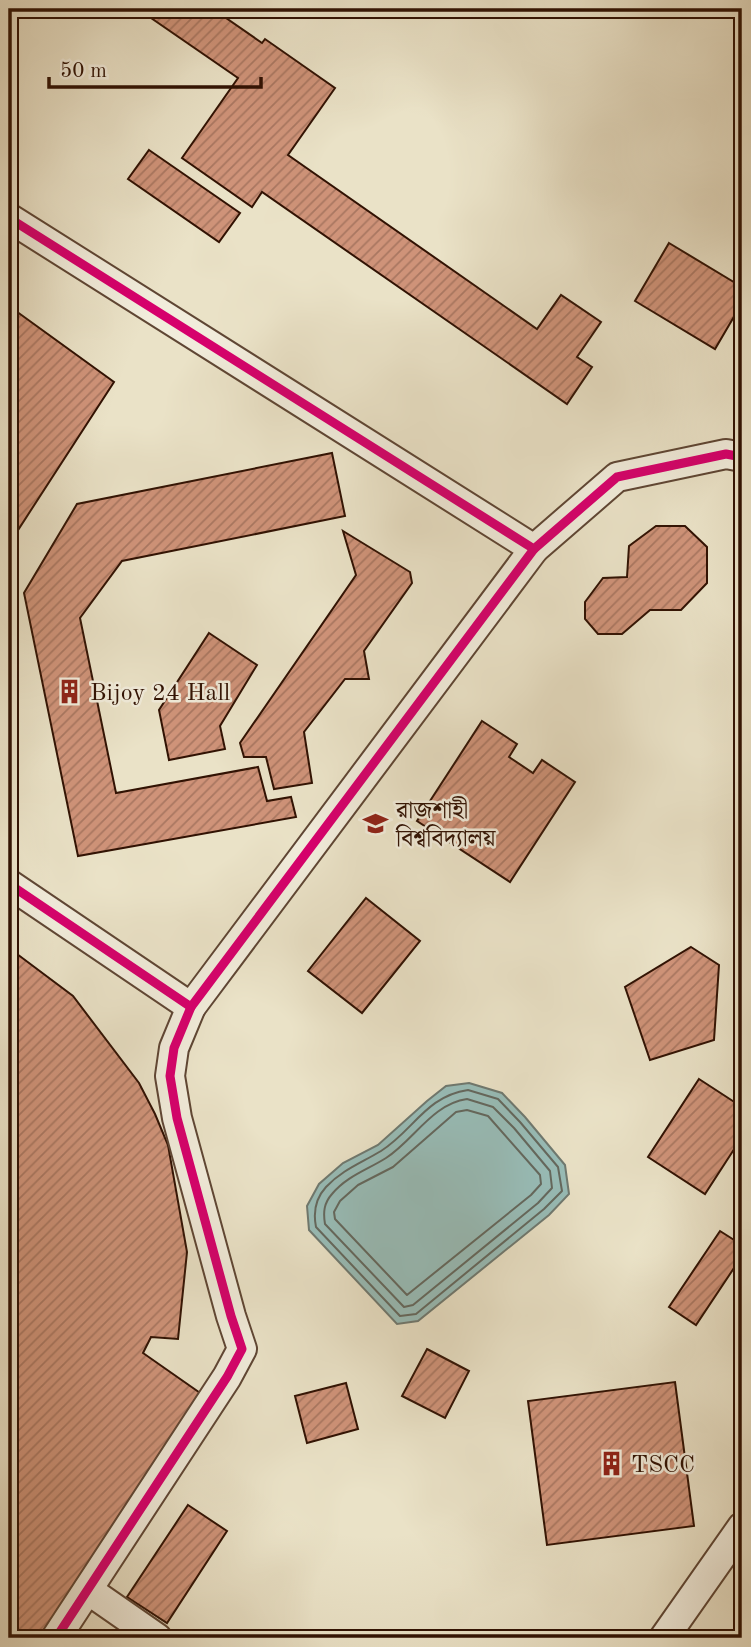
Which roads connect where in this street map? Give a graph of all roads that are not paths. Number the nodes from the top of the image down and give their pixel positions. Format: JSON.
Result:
{"nodes":[{"id":1,"x":9,"y":218,"type":"edge"},
{"id":2,"x":742,"y":457,"type":"edge"},
{"id":3,"x":534,"y":549,"type":"junction"},
{"id":4,"x":9,"y":884,"type":"edge"},
{"id":5,"x":191,"y":1007,"type":"junction"},
{"id":6,"x":742,"y":1527,"type":"edge"},
{"id":7,"x":88,"y":1590,"type":"junction"},
{"id":8,"x":56,"y":1638,"type":"edge"},
{"id":9,"x":157,"y":1638,"type":"edge"},
{"id":10,"x":664,"y":1638,"type":"edge"}],
"edges":[{"from":1,"to":3,"type":"street"},
{"from":2,"to":3,"type":"street"},
{"from":3,"to":5,"type":"street"},
{"from":4,"to":5,"type":"street"},
{"from":5,"to":7,"type":"street"},
{"from":6,"to":10,"type":"street"},
{"from":7,"to":8,"type":"street"},
{"from":7,"to":9,"type":"street"}]}
